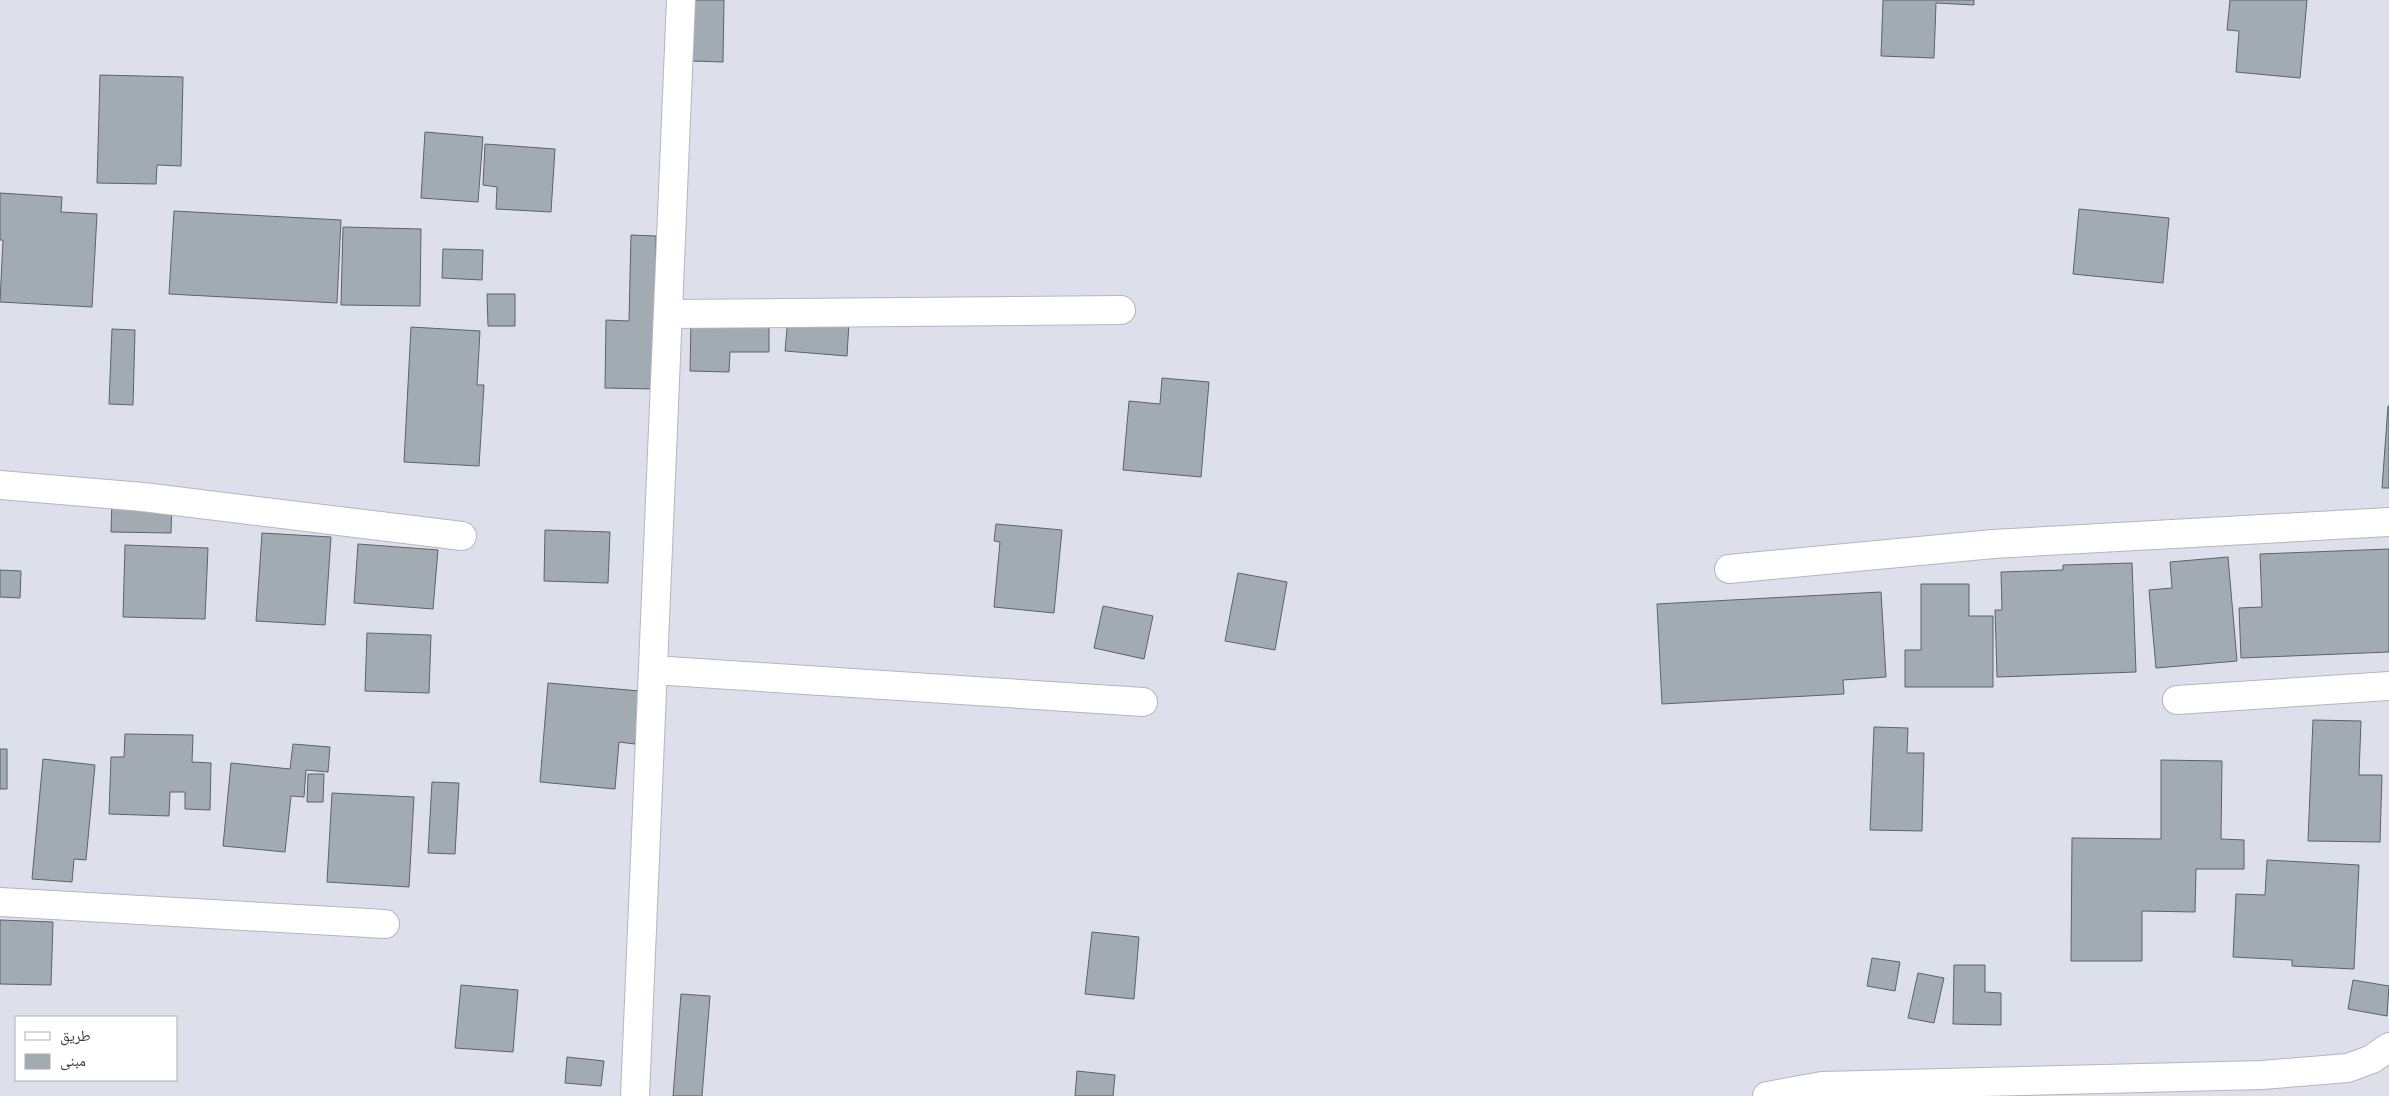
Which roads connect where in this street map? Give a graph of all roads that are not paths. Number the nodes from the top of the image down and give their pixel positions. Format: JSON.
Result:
{"nodes":[{"id":1,"x":681,"y":0,"type":"edge"},
{"id":2,"x":1121,"y":310,"type":"dead end"},
{"id":3,"x":668,"y":314,"type":"junction"},
{"id":4,"x":0,"y":485,"type":"edge"},
{"id":5,"x":2389,"y":522,"type":"edge"},
{"id":6,"x":462,"y":536,"type":"dead end"},
{"id":7,"x":1729,"y":569,"type":"dead end"},
{"id":8,"x":653,"y":670,"type":"junction"},
{"id":9,"x":2389,"y":686,"type":"edge"},
{"id":10,"x":2177,"y":700,"type":"dead end"},
{"id":11,"x":1143,"y":702,"type":"dead end"},
{"id":12,"x":0,"y":902,"type":"edge"},
{"id":13,"x":384,"y":924,"type":"dead end"},
{"id":14,"x":2389,"y":1047,"type":"edge"},
{"id":15,"x":2176,"y":1086,"type":"edge"},
{"id":16,"x":635,"y":1096,"type":"edge"},
{"id":17,"x":1767,"y":1096,"type":"edge"}],
"edges":[{"from":1,"to":3,"type":"street"},
{"from":2,"to":3,"type":"street"},
{"from":3,"to":8,"type":"street"},
{"from":4,"to":6,"type":"street"},
{"from":5,"to":7,"type":"street"},
{"from":8,"to":11,"type":"street"},
{"from":8,"to":16,"type":"street"},
{"from":9,"to":10,"type":"street"},
{"from":12,"to":13,"type":"street"},
{"from":14,"to":15,"type":"street"},
{"from":15,"to":17,"type":"street"}]}
